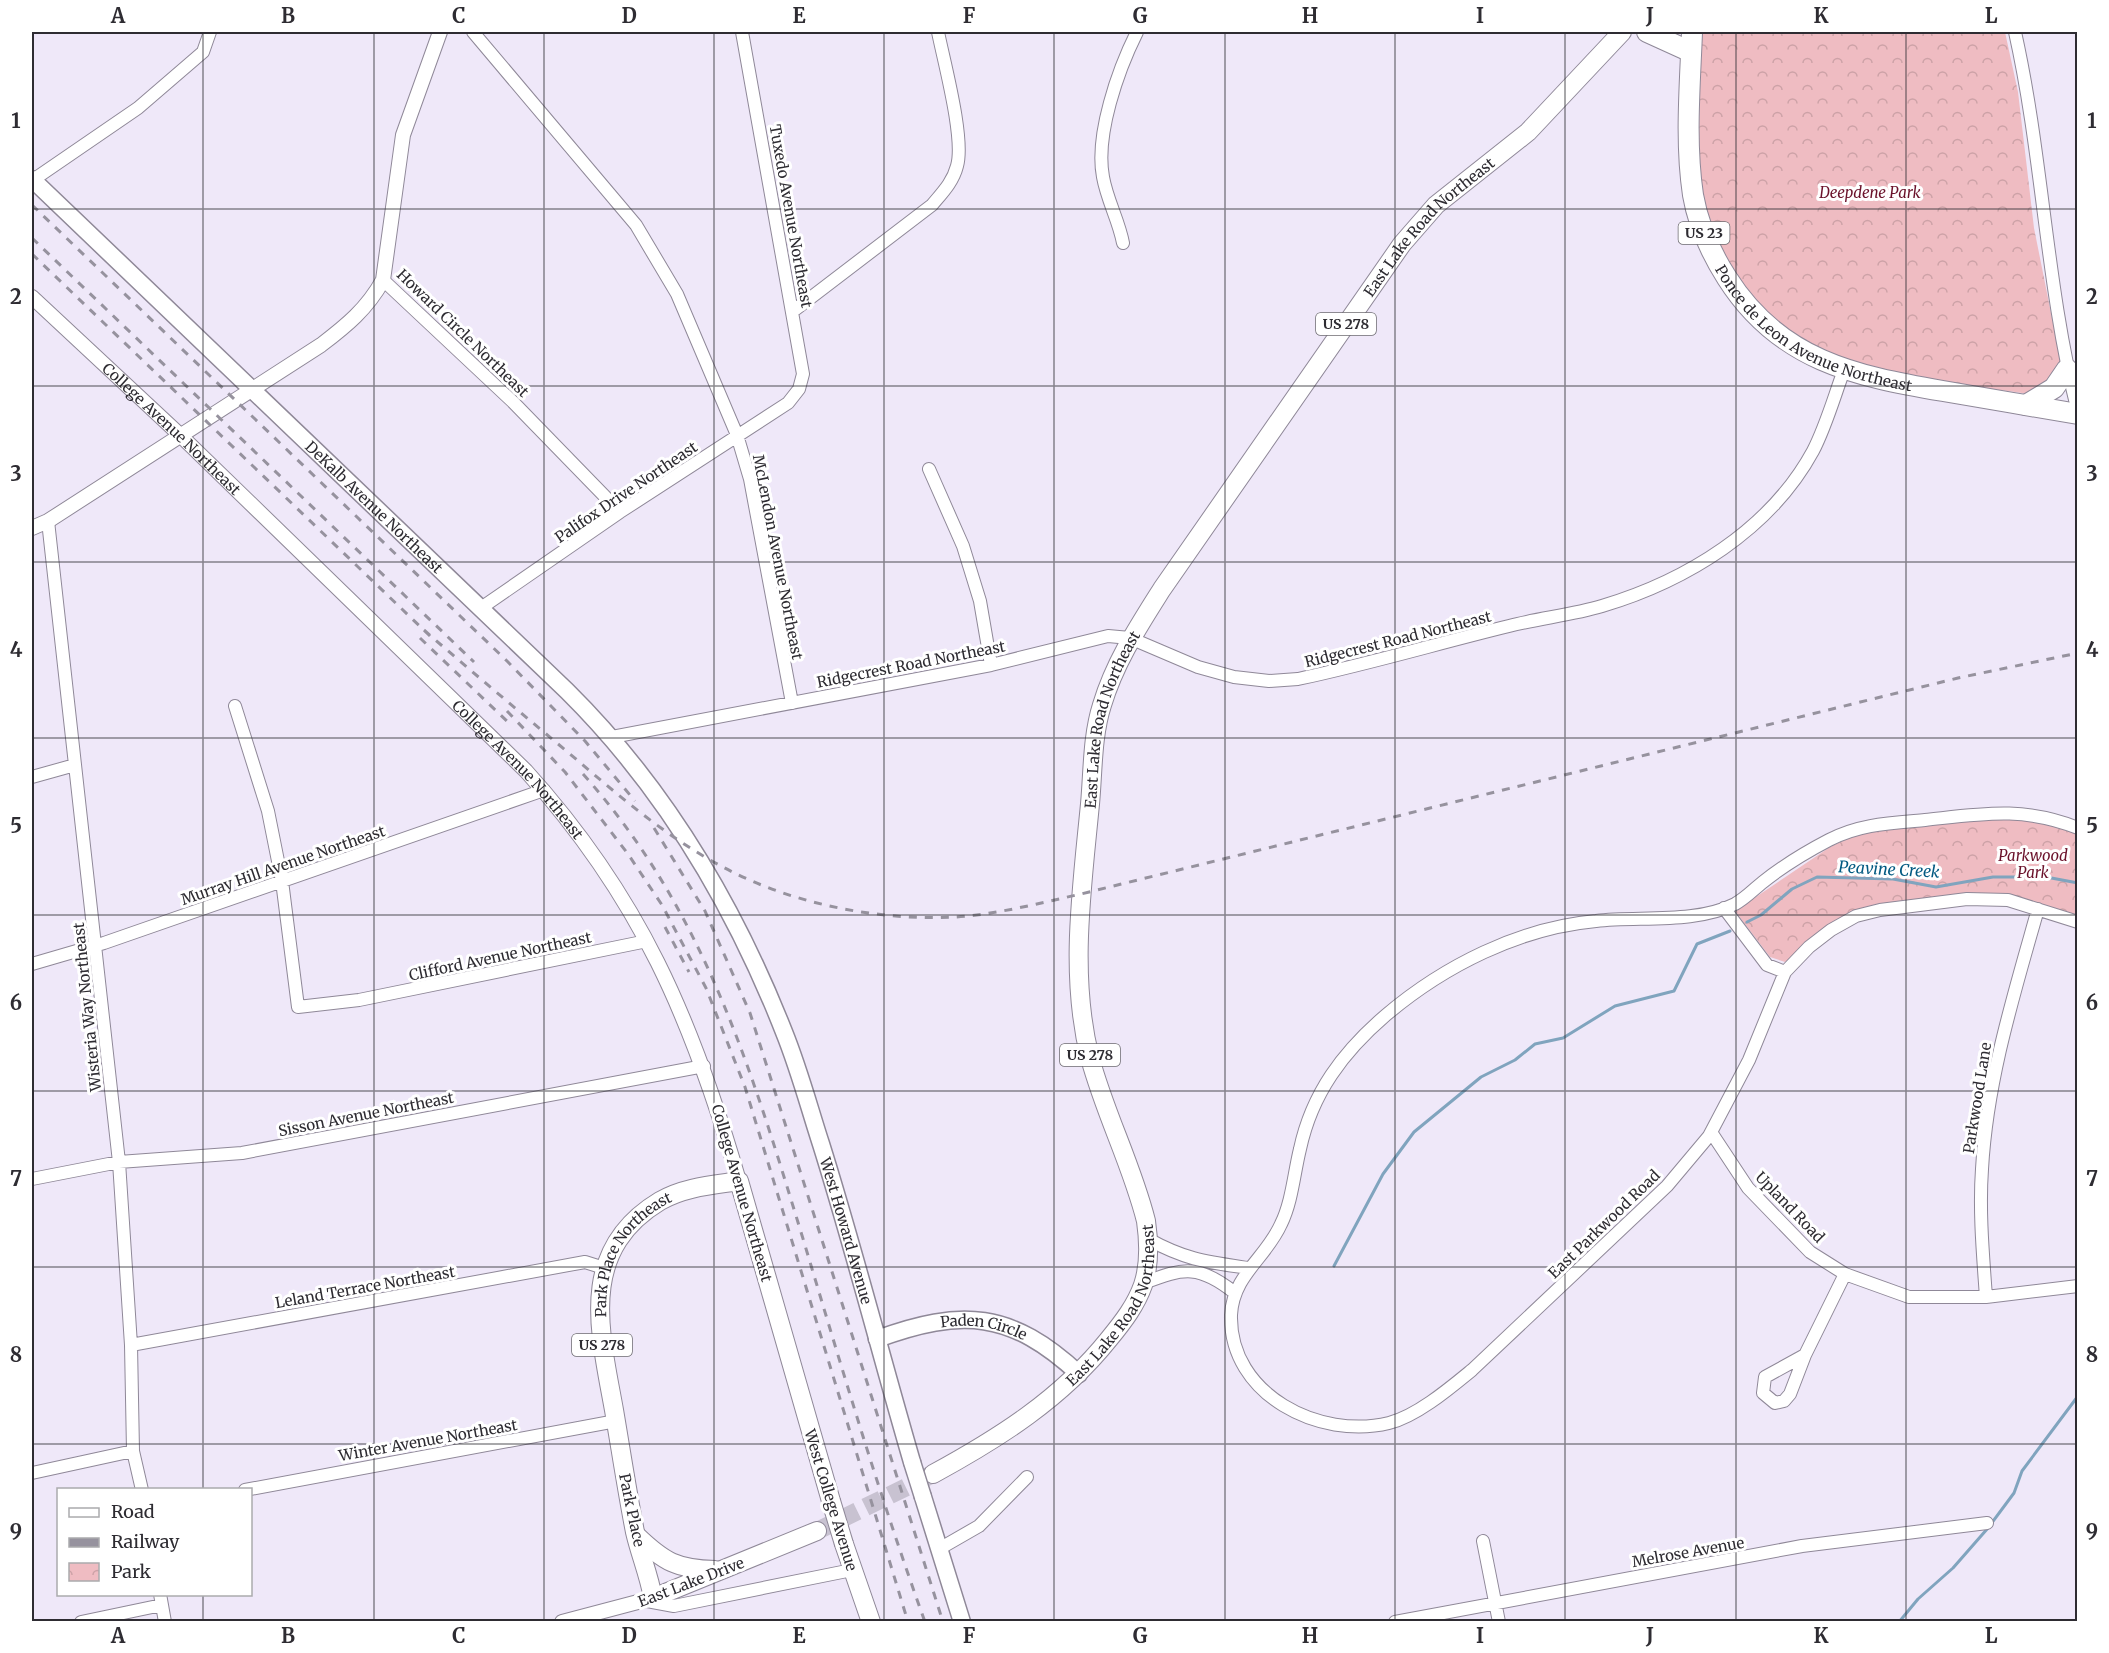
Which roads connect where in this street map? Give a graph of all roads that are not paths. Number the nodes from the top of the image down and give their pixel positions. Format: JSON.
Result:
{"nodes":[{"id":1,"x":210,"y":32,"type":"edge"},
{"id":2,"x":473,"y":32,"type":"edge"},
{"id":3,"x":742,"y":32,"type":"edge"},
{"id":4,"x":938,"y":32,"type":"edge"},
{"id":5,"x":1137,"y":32,"type":"edge"},
{"id":6,"x":1622,"y":32,"type":"edge"},
{"id":7,"x":1647,"y":32,"type":"edge"},
{"id":8,"x":1692,"y":32,"type":"edge"},
{"id":9,"x":2015,"y":32,"type":"edge"},
{"id":10,"x":438,"y":33,"type":"edge"},
{"id":11,"x":1691,"y":52,"type":"junction"},
{"id":12,"x":32,"y":180,"type":"edge"},
{"id":13,"x":1123,"y":243,"type":"dead end"},
{"id":14,"x":383,"y":280,"type":"junction"},
{"id":15,"x":32,"y":297,"type":"edge"},
{"id":16,"x":792,"y":312,"type":"junction"},
{"id":17,"x":1844,"y":370,"type":"junction"},
{"id":18,"x":2070,"y":371,"type":"edge"},
{"id":19,"x":252,"y":389,"type":"junction"},
{"id":20,"x":788,"y":403,"type":"joint"},
{"id":21,"x":2026,"y":405,"type":"junction"},
{"id":22,"x":2078,"y":413,"type":"edge"},
{"id":23,"x":180,"y":435,"type":"junction"},
{"id":24,"x":737,"y":435,"type":"junction"},
{"id":25,"x":929,"y":469,"type":"dead end"},
{"id":26,"x":620,"y":512,"type":"junction"},
{"id":27,"x":48,"y":521,"type":"junction"},
{"id":28,"x":32,"y":528,"type":"edge"},
{"id":29,"x":481,"y":608,"type":"junction"},
{"id":30,"x":1130,"y":638,"type":"junction"},
{"id":31,"x":991,"y":665,"type":"junction"},
{"id":32,"x":792,"y":703,"type":"junction"},
{"id":33,"x":235,"y":706,"type":"dead end"},
{"id":34,"x":612,"y":737,"type":"junction"},
{"id":35,"x":75,"y":765,"type":"junction"},
{"id":36,"x":32,"y":777,"type":"edge"},
{"id":37,"x":544,"y":790,"type":"junction"},
{"id":38,"x":2078,"y":828,"type":"edge"},
{"id":39,"x":696,"y":852,"type":"joint"},
{"id":40,"x":282,"y":881,"type":"junction"},
{"id":41,"x":1724,"y":908,"type":"junction"},
{"id":42,"x":2038,"y":909,"type":"junction"},
{"id":43,"x":2078,"y":922,"type":"edge"},
{"id":44,"x":648,"y":941,"type":"junction"},
{"id":45,"x":95,"y":945,"type":"junction"},
{"id":46,"x":32,"y":964,"type":"edge"},
{"id":47,"x":1785,"y":972,"type":"junction"},
{"id":48,"x":704,"y":1066,"type":"junction"},
{"id":49,"x":1710,"y":1132,"type":"junction"},
{"id":50,"x":119,"y":1162,"type":"junction"},
{"id":51,"x":32,"y":1179,"type":"edge"},
{"id":52,"x":740,"y":1180,"type":"junction"},
{"id":53,"x":1148,"y":1239,"type":"junction"},
{"id":54,"x":604,"y":1268,"type":"junction"},
{"id":55,"x":1248,"y":1268,"type":"junction"},
{"id":56,"x":1845,"y":1275,"type":"junction"},
{"id":57,"x":1144,"y":1283,"type":"junction"},
{"id":58,"x":2078,"y":1287,"type":"edge"},
{"id":59,"x":1234,"y":1293,"type":"junction"},
{"id":60,"x":1986,"y":1297,"type":"junction"},
{"id":61,"x":877,"y":1339,"type":"junction"},
{"id":62,"x":131,"y":1345,"type":"junction"},
{"id":63,"x":1805,"y":1355,"type":"dead end"},
{"id":64,"x":1079,"y":1374,"type":"junction"},
{"id":65,"x":794,"y":1378,"type":"joint"},
{"id":66,"x":616,"y":1421,"type":"junction"},
{"id":67,"x":133,"y":1451,"type":"junction"},
{"id":68,"x":32,"y":1473,"type":"edge"},
{"id":69,"x":933,"y":1474,"type":"tunnel mouth"},
{"id":70,"x":1027,"y":1477,"type":"dead end"},
{"id":71,"x":142,"y":1488,"type":"edge"},
{"id":72,"x":252,"y":1489,"type":"edge"},
{"id":73,"x":1987,"y":1523,"type":"dead end"},
{"id":74,"x":817,"y":1531,"type":"tunnel mouth"},
{"id":75,"x":636,"y":1534,"type":"junction"},
{"id":76,"x":1482,"y":1541,"type":"dead end"},
{"id":77,"x":939,"y":1549,"type":"junction"},
{"id":78,"x":725,"y":1570,"type":"junction"},
{"id":79,"x":852,"y":1570,"type":"junction"},
{"id":80,"x":649,"y":1599,"type":"junction"},
{"id":81,"x":161,"y":1600,"type":"edge"},
{"id":82,"x":1495,"y":1602,"type":"junction"},
{"id":83,"x":564,"y":1621,"type":"edge"},
{"id":84,"x":81,"y":1622,"type":"edge"},
{"id":85,"x":165,"y":1622,"type":"edge"},
{"id":86,"x":871,"y":1622,"type":"edge"},
{"id":87,"x":962,"y":1622,"type":"edge"},
{"id":88,"x":1395,"y":1622,"type":"edge"},
{"id":89,"x":1498,"y":1622,"type":"edge"}],
"edges":[{"from":1,"to":12,"type":"street"},
{"from":2,"to":24,"type":"street","name":"McLendon Avenue Northeast"},
{"from":3,"to":16,"type":"street","name":"Tuxedo Avenue Northeast"},
{"from":4,"to":16,"type":"street"},
{"from":5,"to":13,"type":"street"},
{"from":6,"to":30,"type":"main road","name":"East Lake Road Northeast","number":"US 278"},
{"from":7,"to":11,"type":"highway"},
{"from":8,"to":11,"type":"highway","name":"Ponce de Leon Avenue Northeast","number":"US 23"},
{"from":9,"to":18,"type":"street"},
{"from":10,"to":14,"type":"street","name":"Howard Circle Northeast"},
{"from":11,"to":17,"type":"highway","name":"Ponce de Leon Avenue Northeast","number":"US 23"},
{"from":12,"to":19,"type":"main road","name":"DeKalb Avenue Northeast"},
{"from":14,"to":19,"type":"street"},
{"from":14,"to":26,"type":"street","name":"Howard Circle Northeast"},
{"from":15,"to":23,"type":"street","name":"College Avenue Northeast"},
{"from":16,"to":20,"type":"street","name":"Tuxedo Avenue Northeast"},
{"from":17,"to":21,"type":"highway","name":"Ponce de Leon Avenue Northeast","number":"US 23"},
{"from":17,"to":30,"type":"street","name":"Ridgecrest Road Northeast"},
{"from":18,"to":21,"type":"highway"},
{"from":18,"to":22,"type":"street"},
{"from":19,"to":23,"type":"street"},
{"from":19,"to":29,"type":"main road","name":"DeKalb Avenue Northeast"},
{"from":20,"to":24,"type":"street","name":"Palifox Drive Northeast"},
{"from":21,"to":22,"type":"highway","name":"Ponce de Leon Avenue Northeast","number":"US 23"},
{"from":23,"to":27,"type":"street"},
{"from":23,"to":37,"type":"street","name":"College Avenue Northeast"},
{"from":24,"to":26,"type":"street","name":"Palifox Drive Northeast"},
{"from":24,"to":32,"type":"street","name":"McLendon Avenue Northeast"},
{"from":25,"to":31,"type":"street"},
{"from":26,"to":29,"type":"street","name":"Palifox Drive Northeast"},
{"from":27,"to":28,"type":"street"},
{"from":27,"to":35,"type":"street","name":"Wisteria Way Northeast"},
{"from":29,"to":34,"type":"main road","name":"DeKalb Avenue Northeast"},
{"from":30,"to":31,"type":"street","name":"Ridgecrest Road Northeast"},
{"from":30,"to":53,"type":"main road","name":"East Lake Road Northeast","number":"US 278"},
{"from":31,"to":32,"type":"street","name":"Ridgecrest Road Northeast"},
{"from":32,"to":34,"type":"street","name":"Ridgecrest Road Northeast"},
{"from":33,"to":40,"type":"street"},
{"from":34,"to":39,"type":"main road","name":"DeKalb Avenue Northeast"},
{"from":35,"to":36,"type":"street"},
{"from":35,"to":45,"type":"street","name":"Wisteria Way Northeast"},
{"from":37,"to":40,"type":"street","name":"Murray Hill Avenue Northeast"},
{"from":37,"to":44,"type":"street","name":"College Avenue Northeast"},
{"from":38,"to":41,"type":"street"},
{"from":39,"to":61,"type":"main road","name":"West Howard Avenue"},
{"from":40,"to":44,"type":"street","name":"Clifford Avenue Northeast"},
{"from":40,"to":45,"type":"street","name":"Murray Hill Avenue Northeast"},
{"from":41,"to":47,"type":"street"},
{"from":41,"to":55,"type":"street"},
{"from":42,"to":43,"type":"street","name":"East Parkwood Road"},
{"from":42,"to":47,"type":"street","name":"East Parkwood Road"},
{"from":42,"to":60,"type":"street","name":"Parkwood Lane"},
{"from":44,"to":48,"type":"street","name":"College Avenue Northeast"},
{"from":45,"to":46,"type":"street","name":"Murray Hill Avenue Northeast"},
{"from":45,"to":50,"type":"street","name":"Wisteria Way Northeast"},
{"from":47,"to":49,"type":"street","name":"East Parkwood Road"},
{"from":48,"to":50,"type":"street","name":"Sisson Avenue Northeast"},
{"from":48,"to":52,"type":"street","name":"College Avenue Northeast"},
{"from":49,"to":56,"type":"street","name":"Upland Road"},
{"from":49,"to":59,"type":"street","name":"East Parkwood Road"},
{"from":50,"to":51,"type":"street","name":"Sisson Avenue Northeast"},
{"from":50,"to":62,"type":"street","name":"Wisteria Way Northeast"},
{"from":52,"to":54,"type":"main road","name":"Park Place Northeast","number":"US 278"},
{"from":52,"to":65,"type":"main road","name":"College Avenue Northeast"},
{"from":53,"to":55,"type":"street"},
{"from":53,"to":57,"type":"main road","name":"East Lake Road Northeast","number":"US 278"},
{"from":54,"to":62,"type":"street","name":"Leland Terrace Northeast"},
{"from":54,"to":66,"type":"main road","name":"Park Place Northeast","number":"US 278"},
{"from":55,"to":59,"type":"street"},
{"from":56,"to":60,"type":"street","name":"Upland Road"},
{"from":56,"to":63,"type":"street"},
{"from":57,"to":59,"type":"street"},
{"from":57,"to":64,"type":"main road","name":"East Lake Road Northeast","number":"US 278"},
{"from":58,"to":60,"type":"street","name":"Upland Road"},
{"from":61,"to":64,"type":"main road","name":"Paden Circle"},
{"from":61,"to":77,"type":"main road","name":"West Howard Avenue","bridge":true},
{"from":62,"to":67,"type":"street","name":"Wisteria Way Northeast"},
{"from":64,"to":69,"type":"main road","name":"East Lake Road Northeast","number":"US 278"},
{"from":65,"to":79,"type":"main road","name":"West College Avenue","bridge":true},
{"from":66,"to":72,"type":"street","name":"Winter Avenue Northeast"},
{"from":66,"to":75,"type":"main road","name":"Park Place","number":"US 278"},
{"from":67,"to":68,"type":"street"},
{"from":67,"to":71,"type":"street","name":"Wisteria Way Northeast"},
{"from":70,"to":77,"type":"street"},
{"from":73,"to":82,"type":"street","name":"Melrose Avenue"},
{"from":74,"to":78,"type":"main road","name":"East Lake Drive"},
{"from":75,"to":78,"type":"main road"},
{"from":75,"to":80,"type":"main road","name":"Park Place","number":"US 278"},
{"from":76,"to":82,"type":"street"},
{"from":77,"to":87,"type":"main road","name":"West Howard Avenue"},
{"from":78,"to":80,"type":"main road","name":"East Lake Drive"},
{"from":79,"to":80,"type":"street"},
{"from":79,"to":86,"type":"main road","name":"West College Avenue"},
{"from":80,"to":83,"type":"street","name":"East Lake Drive"},
{"from":81,"to":84,"type":"street"},
{"from":81,"to":85,"type":"street"},
{"from":82,"to":88,"type":"street","name":"Melrose Avenue"},
{"from":82,"to":89,"type":"street"}]}
